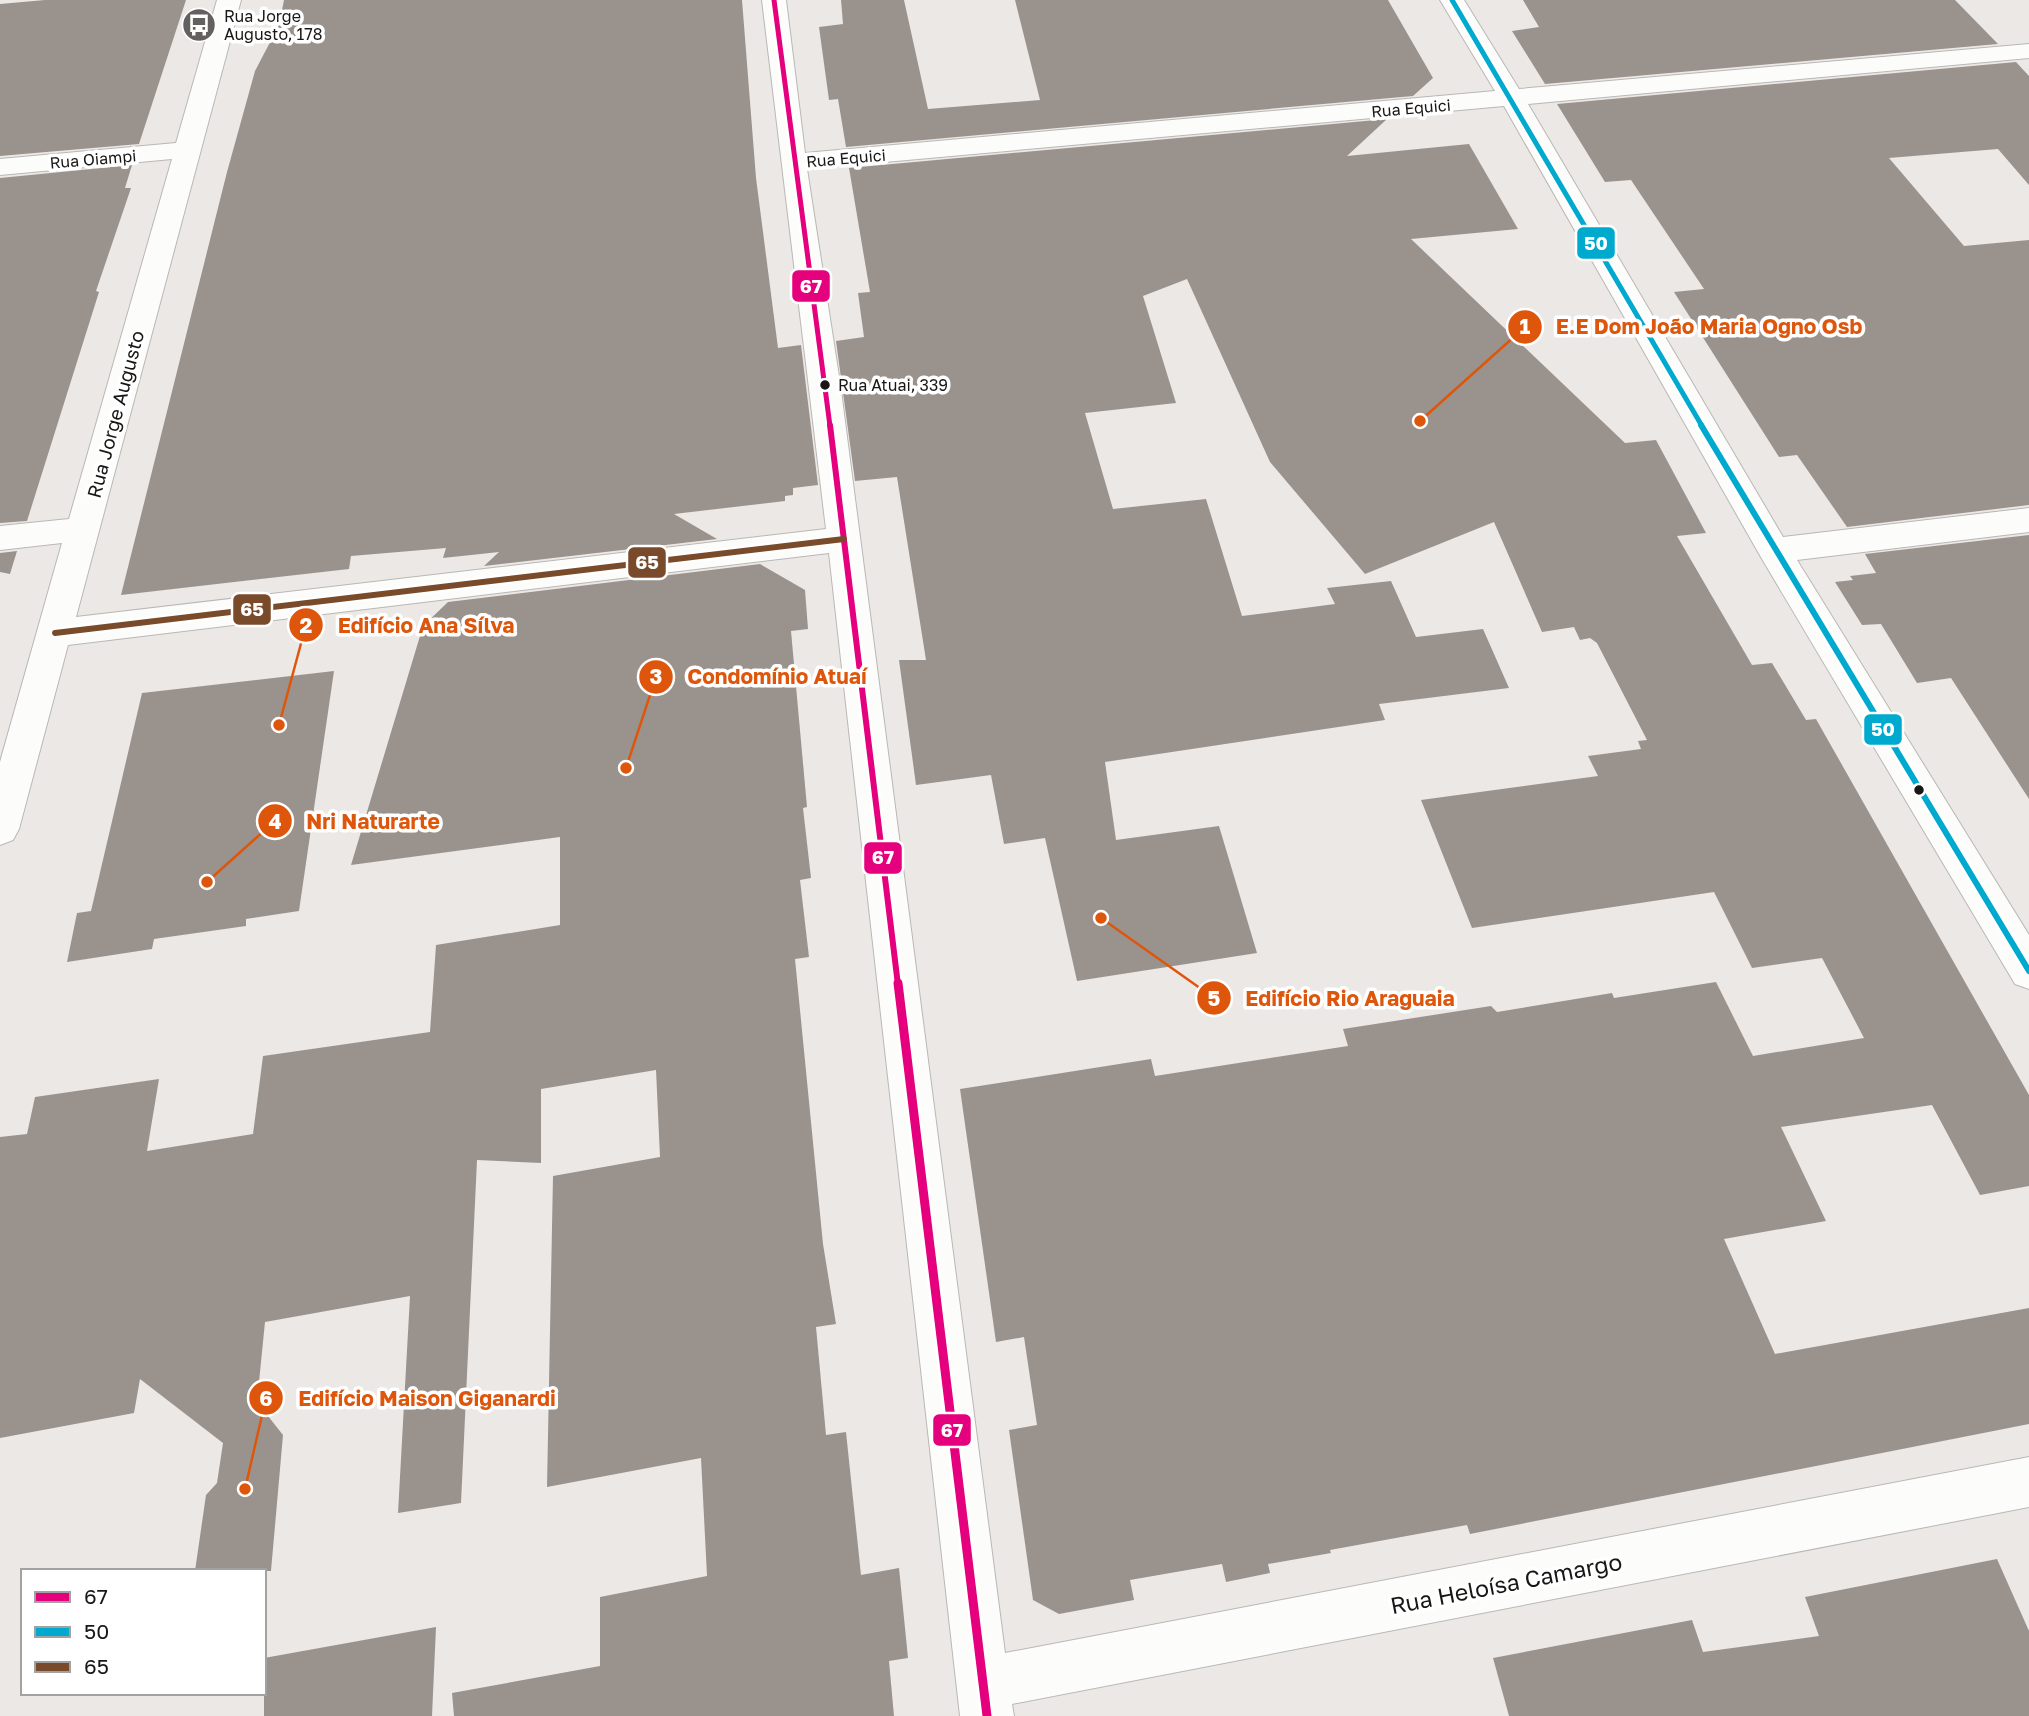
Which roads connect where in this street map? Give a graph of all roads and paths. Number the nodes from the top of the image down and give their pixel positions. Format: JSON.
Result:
{"nodes":[{"id":1,"x":229,"y":0,"type":"edge"},
{"id":2,"x":774,"y":0,"type":"edge"},
{"id":3,"x":1452,"y":0,"type":"edge"},
{"id":4,"x":2029,"y":51,"type":"edge"},
{"id":5,"x":1513,"y":100,"type":"junction"},
{"id":6,"x":186,"y":150,"type":"junction"},
{"id":7,"x":793,"y":162,"type":"junction"},
{"id":8,"x":0,"y":167,"type":"edge"},
{"id":9,"x":2029,"y":520,"type":"edge"},
{"id":10,"x":84,"y":529,"type":"junction"},
{"id":11,"x":0,"y":538,"type":"edge"},
{"id":12,"x":844,"y":539,"type":"junction"},
{"id":13,"x":1774,"y":550,"type":"junction"},
{"id":14,"x":55,"y":633,"type":"junction"},
{"id":15,"x":0,"y":829,"type":"edge"},
{"id":16,"x":2029,"y":971,"type":"edge"},
{"id":17,"x":2029,"y":1482,"type":"edge"},
{"id":18,"x":986,"y":1700,"type":"edge"}],
"edges":[{"from":1,"to":6,"type":"street","name":"Rua Jorge Augusto"},
{"from":2,"to":7,"type":"street"},
{"from":3,"to":5,"type":"street"},
{"from":4,"to":5,"type":"street","name":"Rua Equici"},
{"from":5,"to":7,"type":"street","name":"Rua Equici"},
{"from":5,"to":13,"type":"street"},
{"from":6,"to":8,"type":"street","name":"Rua Oiampi"},
{"from":6,"to":10,"type":"street","name":"Rua Jorge Augusto"},
{"from":7,"to":12,"type":"street"},
{"from":9,"to":13,"type":"street"},
{"from":10,"to":11,"type":"street"},
{"from":10,"to":14,"type":"street","name":"Rua Jorge Augusto"},
{"from":12,"to":14,"type":"street"},
{"from":12,"to":18,"type":"street"},
{"from":13,"to":16,"type":"street"},
{"from":14,"to":15,"type":"street","name":"Rua Jorge Augusto"},
{"from":17,"to":18,"type":"street","name":"Rua Heloísa Camargo"}]}
